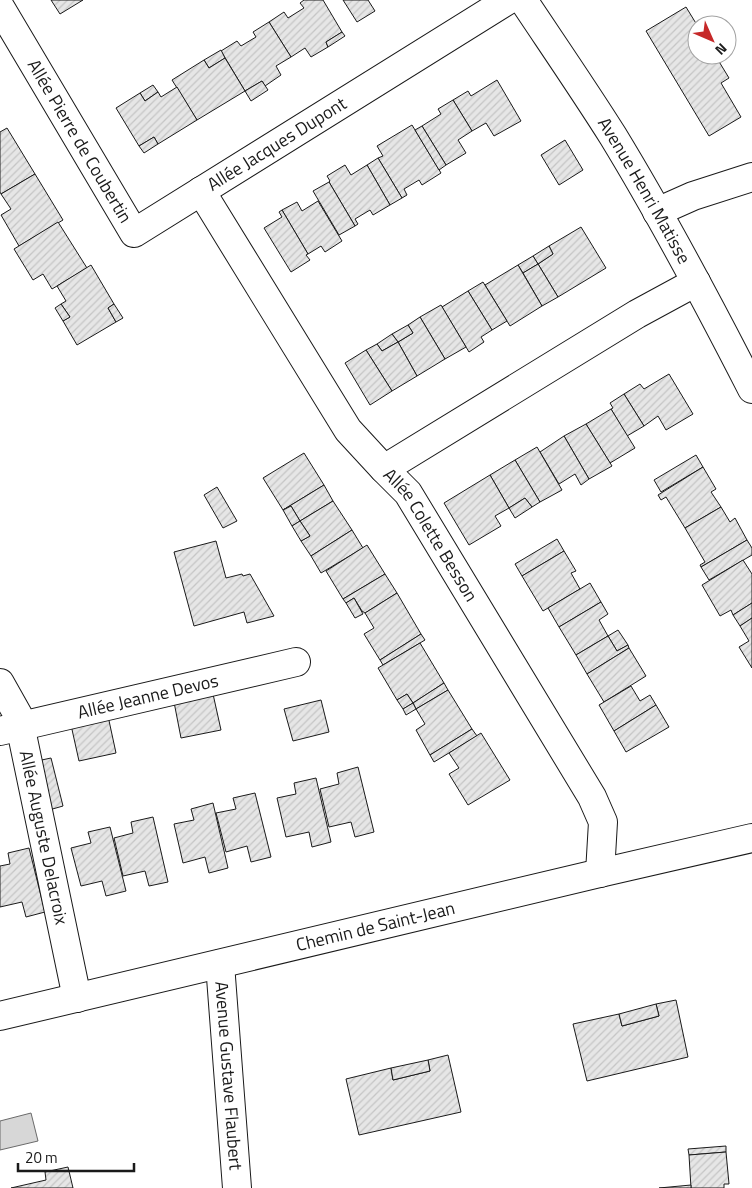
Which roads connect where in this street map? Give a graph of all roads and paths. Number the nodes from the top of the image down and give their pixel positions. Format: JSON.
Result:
{"nodes":[{"id":1,"x":508,"y":0,"type":"edge"},
{"id":2,"x":523,"y":0,"type":"edge"},
{"id":3,"x":0,"y":7,"type":"edge"},
{"id":4,"x":752,"y":177,"type":"edge"},
{"id":5,"x":201,"y":191,"type":"junction"},
{"id":6,"x":657,"y":212,"type":"junction"},
{"id":7,"x":696,"y":282,"type":"junction"},
{"id":8,"x":752,"y":389,"type":"edge"},
{"id":9,"x":384,"y":469,"type":"junction"},
{"id":10,"x":296,"y":662,"type":"dead end"},
{"id":11,"x":0,"y":683,"type":"edge"},
{"id":12,"x":10,"y":728,"type":"edge"},
{"id":13,"x":752,"y":838,"type":"edge"},
{"id":14,"x":600,"y":873,"type":"junction"},
{"id":15,"x":220,"y":964,"type":"junction"},
{"id":16,"x":78,"y":998,"type":"junction"},
{"id":17,"x":0,"y":1016,"type":"edge"},
{"id":18,"x":237,"y":1188,"type":"edge"}],
"edges":[{"from":1,"to":5,"type":"street","name":"Allée Jacques Dupont"},
{"from":2,"to":6,"type":"street","name":"Avenue Henri Matisse"},
{"from":3,"to":5,"type":"street","name":"Allée Pierre de Coubertin"},
{"from":4,"to":6,"type":"street"},
{"from":5,"to":9,"type":"street","name":"Allée Jacques Dupont"},
{"from":6,"to":7,"type":"street","name":"Avenue Henri Matisse"},
{"from":7,"to":8,"type":"street","name":"Avenue Henri Matisse"},
{"from":7,"to":9,"type":"street","name":"Allée Colette Besson"},
{"from":9,"to":14,"type":"street","name":"Allée Colette Besson"},
{"from":10,"to":12,"type":"street","name":"Allée Jeanne Devos"},
{"from":11,"to":12,"type":"street","name":"Allée Auguste Delacroix"},
{"from":12,"to":16,"type":"street","name":"Allée Auguste Delacroix"},
{"from":13,"to":14,"type":"street","name":"Chemin de Saint-Jean"},
{"from":14,"to":15,"type":"street","name":"Chemin de Saint-Jean"},
{"from":15,"to":16,"type":"street","name":"Chemin de Saint-Jean"},
{"from":15,"to":18,"type":"street","name":"Avenue Gustave Flaubert"},
{"from":16,"to":17,"type":"street","name":"Chemin de Saint-Jean"}]}
